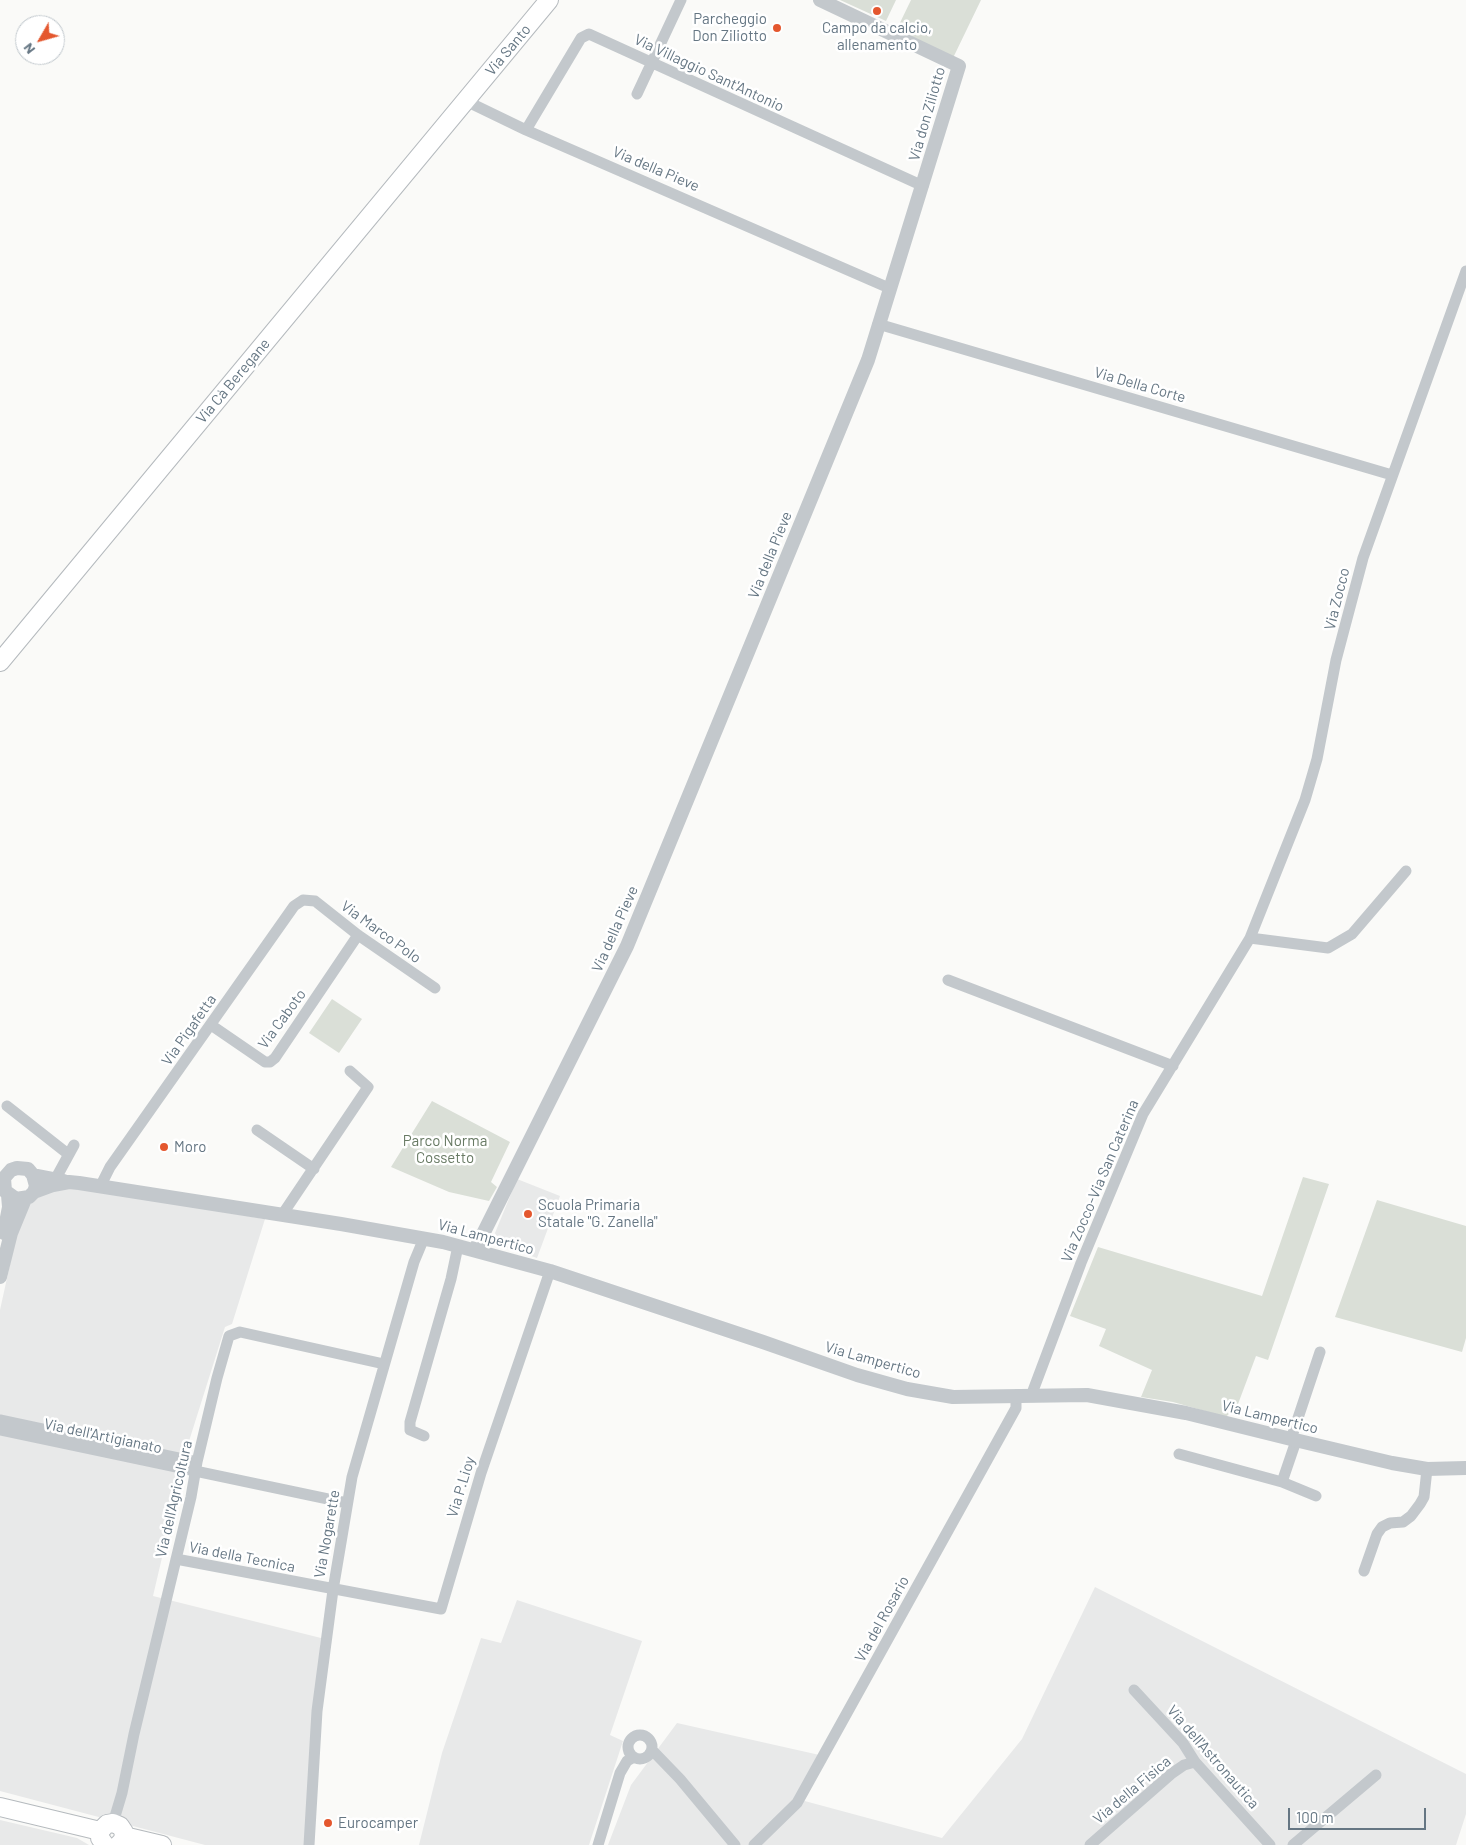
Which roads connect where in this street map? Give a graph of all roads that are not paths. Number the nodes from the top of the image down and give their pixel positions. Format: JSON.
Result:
{"nodes":[{"id":1,"x":549,"y":0,"type":"edge"},
{"id":2,"x":681,"y":0,"type":"edge"},
{"id":3,"x":820,"y":0,"type":"edge"},
{"id":4,"x":652,"y":62,"type":"junction"},
{"id":5,"x":637,"y":94,"type":"dead end"},
{"id":6,"x":466,"y":101,"type":"junction"},
{"id":7,"x":526,"y":130,"type":"junction"},
{"id":8,"x":923,"y":186,"type":"junction"},
{"id":9,"x":1466,"y":271,"type":"edge"},
{"id":10,"x":889,"y":288,"type":"junction"},
{"id":11,"x":878,"y":324,"type":"junction"},
{"id":12,"x":1392,"y":475,"type":"junction"},
{"id":13,"x":0,"y":662,"type":"edge"},
{"id":14,"x":1406,"y":871,"type":"dead end"},
{"id":15,"x":310,"y":900,"type":"joint"},
{"id":16,"x":358,"y":935,"type":"junction"},
{"id":17,"x":1250,"y":938,"type":"junction"},
{"id":18,"x":948,"y":980,"type":"dead end"},
{"id":19,"x":435,"y":988,"type":"dead end"},
{"id":20,"x":211,"y":1025,"type":"junction"},
{"id":21,"x":1173,"y":1066,"type":"junction"},
{"id":22,"x":350,"y":1071,"type":"dead end"},
{"id":23,"x":7,"y":1106,"type":"dead end"},
{"id":24,"x":257,"y":1130,"type":"dead end"},
{"id":25,"x":314,"y":1169,"type":"junction"},
{"id":26,"x":33,"y":1174,"type":"junction"},
{"id":27,"x":4,"y":1179,"type":"edge"},
{"id":28,"x":62,"y":1180,"type":"junction"},
{"id":29,"x":100,"y":1187,"type":"junction"},
{"id":30,"x":29,"y":1196,"type":"junction"},
{"id":31,"x":282,"y":1216,"type":"junction"},
{"id":32,"x":424,"y":1238,"type":"junction"},
{"id":33,"x":458,"y":1246,"type":"junction"},
{"id":34,"x":0,"y":1248,"type":"edge"},
{"id":35,"x":475,"y":1250,"type":"junction"},
{"id":36,"x":550,"y":1271,"type":"junction"},
{"id":37,"x":0,"y":1277,"type":"edge"},
{"id":38,"x":1320,"y":1352,"type":"dead end"},
{"id":39,"x":384,"y":1364,"type":"junction"},
{"id":40,"x":1016,"y":1395,"type":"junction"},
{"id":41,"x":1031,"y":1396,"type":"junction"},
{"id":42,"x":0,"y":1420,"type":"edge"},
{"id":43,"x":0,"y":1430,"type":"edge"},
{"id":44,"x":424,"y":1436,"type":"dead end"},
{"id":45,"x":1294,"y":1440,"type":"junction"},
{"id":46,"x":1179,"y":1454,"type":"dead end"},
{"id":47,"x":197,"y":1466,"type":"junction"},
{"id":48,"x":1466,"y":1468,"type":"edge"},
{"id":49,"x":1427,"y":1469,"type":"junction"},
{"id":50,"x":1282,"y":1482,"type":"junction"},
{"id":51,"x":1316,"y":1496,"type":"dead end"},
{"id":52,"x":347,"y":1503,"type":"junction"},
{"id":53,"x":176,"y":1559,"type":"junction"},
{"id":54,"x":1364,"y":1570,"type":"dead end"},
{"id":55,"x":332,"y":1590,"type":"junction"},
{"id":56,"x":1134,"y":1690,"type":"dead end"},
{"id":57,"x":652,"y":1750,"type":"junction"},
{"id":58,"x":634,"y":1757,"type":"junction"},
{"id":59,"x":1195,"y":1762,"type":"junction"},
{"id":60,"x":1376,"y":1775,"type":"dead end"},
{"id":61,"x":0,"y":1807,"type":"edge"},
{"id":62,"x":112,"y":1836,"type":"edge"},
{"id":63,"x":162,"y":1845,"type":"edge"},
{"id":64,"x":309,"y":1845,"type":"edge"},
{"id":65,"x":598,"y":1845,"type":"edge"},
{"id":66,"x":735,"y":1845,"type":"edge"},
{"id":67,"x":754,"y":1845,"type":"edge"},
{"id":68,"x":1090,"y":1845,"type":"edge"},
{"id":69,"x":1270,"y":1845,"type":"edge"},
{"id":70,"x":1293,"y":1845,"type":"edge"}],
"edges":[{"from":1,"to":6,"type":"main road","name":"Via Santo"},
{"from":2,"to":4,"type":"street"},
{"from":3,"to":8,"type":"street","name":"Via don Ziliotto"},
{"from":4,"to":5,"type":"street"},
{"from":4,"to":7,"type":"street","name":"Via Villaggio Sant'Antonio"},
{"from":4,"to":8,"type":"street","name":"Via Villaggio Sant'Antonio"},
{"from":6,"to":7,"type":"street","name":"Via della Pieve"},
{"from":6,"to":13,"type":"main road","name":"Via Cà Beregane"},
{"from":7,"to":10,"type":"street","name":"Via della Pieve"},
{"from":8,"to":10,"type":"street","name":"Via don Ziliotto"},
{"from":9,"to":12,"type":"street","name":"Via Zocco"},
{"from":10,"to":11,"type":"street","name":"Via della Pieve"},
{"from":11,"to":12,"type":"street","name":"Via Della Corte"},
{"from":11,"to":35,"type":"street","name":"Via della Pieve"},
{"from":12,"to":17,"type":"street","name":"Via Zocco"},
{"from":14,"to":17,"type":"street"},
{"from":15,"to":16,"type":"street","name":"Via Marco Polo"},
{"from":15,"to":20,"type":"street","name":"Via Pigafetta"},
{"from":16,"to":19,"type":"street","name":"Via Marco Polo"},
{"from":16,"to":20,"type":"street","name":"Via Caboto"},
{"from":17,"to":21,"type":"street","name":"Via Zocco-Via San Caterina"},
{"from":18,"to":21,"type":"street"},
{"from":20,"to":29,"type":"street","name":"Via Pigafetta"},
{"from":21,"to":41,"type":"street","name":"Via Zocco-Via San Caterina"},
{"from":22,"to":25,"type":"street"},
{"from":23,"to":28,"type":"street"},
{"from":24,"to":25,"type":"street"},
{"from":25,"to":31,"type":"street"},
{"from":26,"to":27,"type":"street","name":"Via Lampertico"},
{"from":26,"to":28,"type":"street","name":"Via Lampertico"},
{"from":26,"to":30,"type":"street"},
{"from":27,"to":30,"type":"street"},
{"from":27,"to":34,"type":"street"},
{"from":28,"to":29,"type":"street","name":"Via Lampertico"},
{"from":28,"to":30,"type":"street","name":"Via Lampertico"},
{"from":29,"to":31,"type":"street","name":"Via Lampertico"},
{"from":30,"to":37,"type":"street"},
{"from":31,"to":32,"type":"street","name":"Via Lampertico"},
{"from":32,"to":33,"type":"street","name":"Via Lampertico"},
{"from":32,"to":39,"type":"street","name":"Via Nogarette"},
{"from":33,"to":35,"type":"street","name":"Via Lampertico"},
{"from":33,"to":44,"type":"street"},
{"from":35,"to":36,"type":"street","name":"Via Lampertico"},
{"from":36,"to":40,"type":"street","name":"Via Lampertico"},
{"from":36,"to":55,"type":"street","name":"Via P.Lioy"},
{"from":38,"to":45,"type":"street"},
{"from":39,"to":47,"type":"street","name":"Via dell'Agricoltura"},
{"from":39,"to":52,"type":"street","name":"Via Nogarette"},
{"from":40,"to":41,"type":"street","name":"Via Lampertico"},
{"from":40,"to":67,"type":"street","name":"Via del Rosario"},
{"from":41,"to":45,"type":"street","name":"Via Lampertico"},
{"from":42,"to":47,"type":"street","name":"Via dell'Artigianato"},
{"from":43,"to":47,"type":"street","name":"Via dell'Artigianato"},
{"from":45,"to":49,"type":"street","name":"Via Lampertico"},
{"from":45,"to":50,"type":"street"},
{"from":46,"to":50,"type":"street"},
{"from":47,"to":52,"type":"street","name":"Via dell'Artigianato"},
{"from":47,"to":53,"type":"street","name":"Via dell'Agricoltura"},
{"from":48,"to":49,"type":"street","name":"Via Lampertico"},
{"from":49,"to":54,"type":"street"},
{"from":50,"to":51,"type":"street"},
{"from":52,"to":55,"type":"street","name":"Via Nogarette"},
{"from":53,"to":55,"type":"street","name":"Via della Tecnica"},
{"from":53,"to":62,"type":"street","name":"Via dell'Agricoltura"},
{"from":55,"to":64,"type":"street","name":"Via Nogarette"},
{"from":56,"to":59,"type":"street","name":"Via dell'Astronautica"},
{"from":57,"to":58,"type":"street"},
{"from":57,"to":58,"type":"street"},
{"from":57,"to":66,"type":"street"},
{"from":58,"to":65,"type":"street"},
{"from":59,"to":68,"type":"street","name":"Via della Fisica"},
{"from":59,"to":69,"type":"street","name":"Via dell'Astronautica"},
{"from":60,"to":70,"type":"street"},
{"from":61,"to":62,"type":"main road"},
{"from":62,"to":63,"type":"main road"}]}
